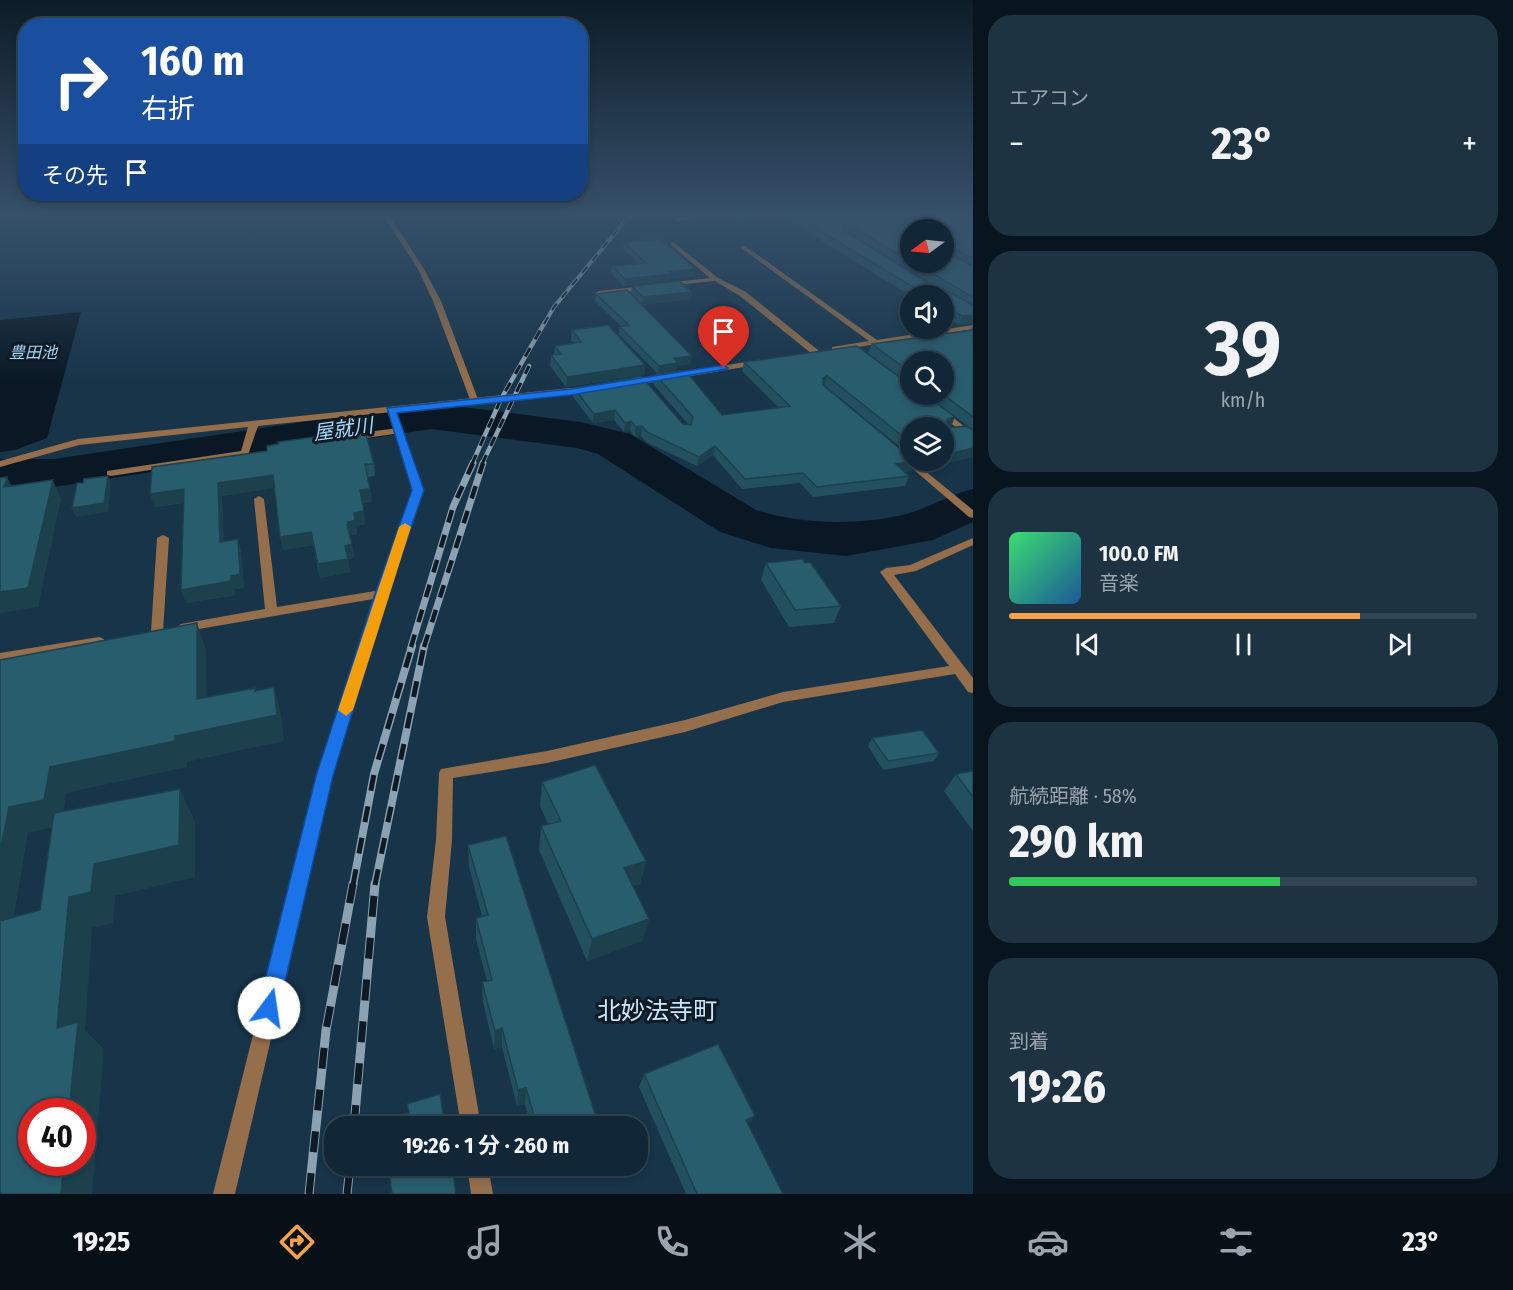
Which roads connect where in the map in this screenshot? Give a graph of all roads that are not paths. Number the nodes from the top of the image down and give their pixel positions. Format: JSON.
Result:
{"nodes":[{"id":1,"x":423,"y":271,"type":"edge"},
{"id":2,"x":706,"y":271,"type":"edge"},
{"id":3,"x":775,"y":271,"type":"edge"},
{"id":4,"x":716,"y":279,"type":"junction"},
{"id":5,"x":599,"y":293,"type":"edge"},
{"id":6,"x":973,"y":327,"type":"edge"},
{"id":7,"x":876,"y":343,"type":"junction"},
{"id":8,"x":852,"y":347,"type":"junction"},
{"id":9,"x":815,"y":352,"type":"junction"},
{"id":10,"x":861,"y":353,"type":"edge"},
{"id":11,"x":804,"y":354,"type":"edge"},
{"id":12,"x":769,"y":360,"type":"edge"},
{"id":13,"x":648,"y":371,"type":"dead end"},
{"id":14,"x":655,"y":379,"type":"junction"},
{"id":15,"x":644,"y":381,"type":"junction"},
{"id":16,"x":623,"y":384,"type":"edge"},
{"id":17,"x":602,"y":387,"type":"edge"},
{"id":18,"x":651,"y":389,"type":"edge"},
{"id":19,"x":475,"y":402,"type":"junction"},
{"id":20,"x":930,"y":405,"type":"edge"},
{"id":21,"x":395,"y":421,"type":"junction"},
{"id":22,"x":254,"y":424,"type":"junction"},
{"id":23,"x":963,"y":430,"type":"junction"},
{"id":24,"x":954,"y":431,"type":"edge"},
{"id":25,"x":973,"y":437,"type":"edge"},
{"id":26,"x":341,"y":438,"type":"edge"},
{"id":27,"x":894,"y":449,"type":"edge"},
{"id":28,"x":0,"y":464,"type":"edge"},
{"id":29,"x":111,"y":473,"type":"dead end"},
{"id":30,"x":259,"y":499,"type":"dead end"},
{"id":31,"x":973,"y":515,"type":"edge"},
{"id":32,"x":163,"y":538,"type":"dead end"},
{"id":33,"x":973,"y":541,"type":"edge"},
{"id":34,"x":381,"y":594,"type":"junction"},
{"id":35,"x":272,"y":613,"type":"junction"},
{"id":36,"x":112,"y":639,"type":"edge"},
{"id":37,"x":0,"y":658,"type":"edge"},
{"id":38,"x":958,"y":669,"type":"junction"},
{"id":39,"x":973,"y":688,"type":"edge"},
{"id":40,"x":469,"y":1116,"type":"edge"},
{"id":41,"x":479,"y":1176,"type":"edge"},
{"id":42,"x":224,"y":1194,"type":"edge"},
{"id":43,"x":482,"y":1194,"type":"edge"}],
"edges":[{"from":1,"to":19,"type":"street"},
{"from":2,"to":4,"type":"street"},
{"from":3,"to":7,"type":"street"},
{"from":4,"to":5,"type":"street"},
{"from":4,"to":9,"type":"street"},
{"from":6,"to":7,"type":"street"},
{"from":7,"to":8,"type":"street"},
{"from":8,"to":9,"type":"street"},
{"from":8,"to":10,"type":"street"},
{"from":9,"to":11,"type":"street"},
{"from":12,"to":14,"type":"street"},
{"from":13,"to":14,"type":"street"},
{"from":14,"to":15,"type":"street"},
{"from":15,"to":16,"type":"street"},
{"from":15,"to":18,"type":"street"},
{"from":17,"to":19,"type":"street"},
{"from":19,"to":21,"type":"street"},
{"from":20,"to":23,"type":"street"},
{"from":21,"to":22,"type":"street"},
{"from":21,"to":26,"type":"street"},
{"from":21,"to":34,"type":"street"},
{"from":22,"to":28,"type":"street"},
{"from":22,"to":29,"type":"street"},
{"from":23,"to":24,"type":"street"},
{"from":23,"to":25,"type":"street"},
{"from":27,"to":31,"type":"street"},
{"from":30,"to":35,"type":"street"},
{"from":32,"to":35,"type":"street"},
{"from":33,"to":38,"type":"street"},
{"from":34,"to":35,"type":"street"},
{"from":34,"to":42,"type":"street"},
{"from":36,"to":37,"type":"street"},
{"from":38,"to":39,"type":"street"},
{"from":38,"to":40,"type":"street"},
{"from":41,"to":43,"type":"street"}]}
